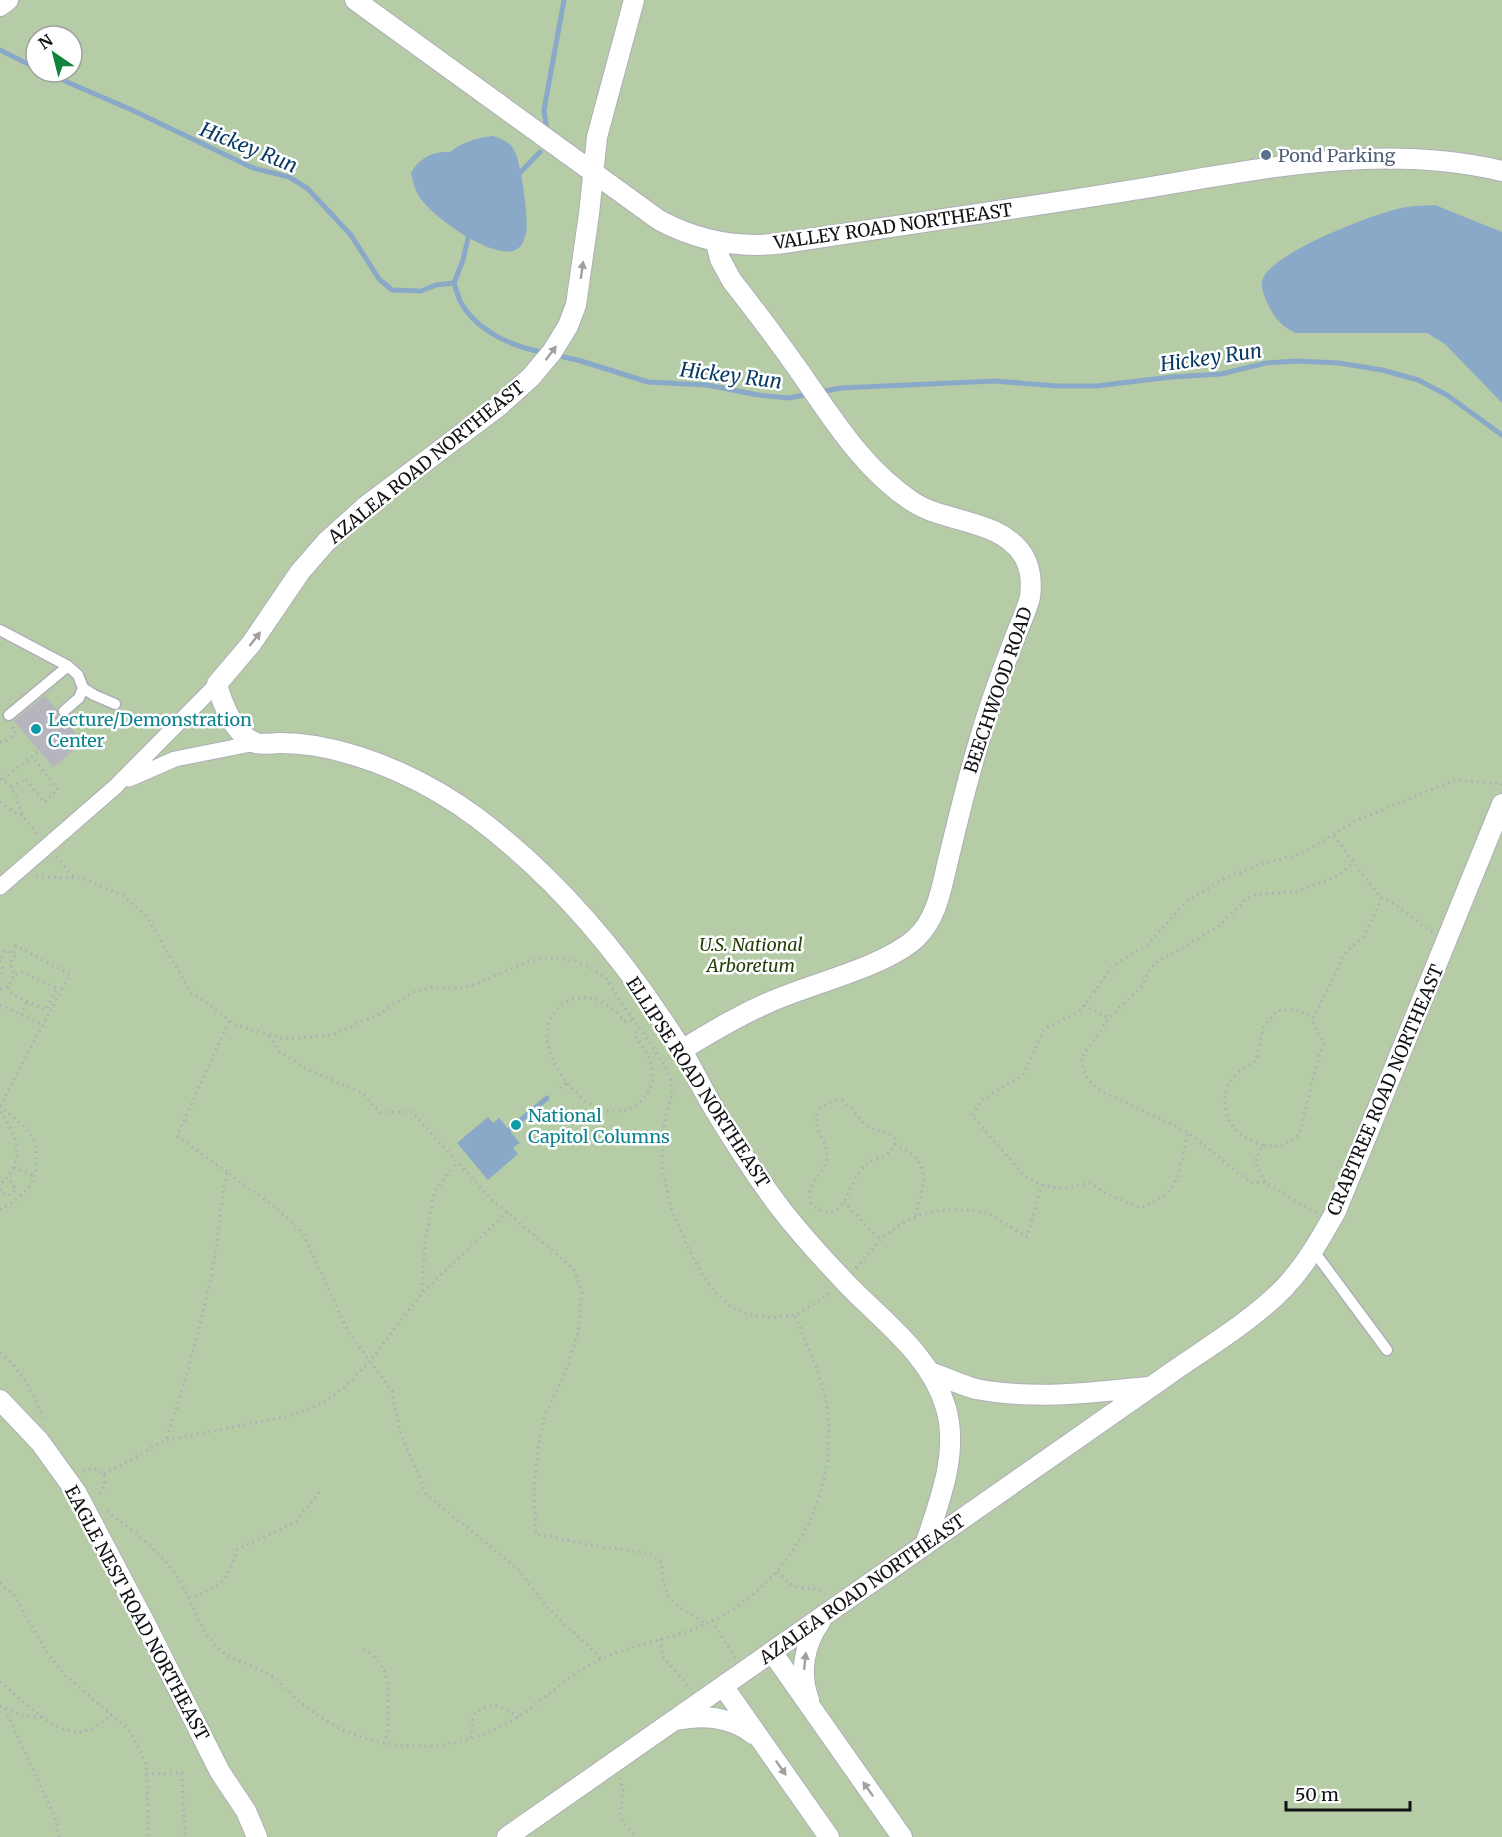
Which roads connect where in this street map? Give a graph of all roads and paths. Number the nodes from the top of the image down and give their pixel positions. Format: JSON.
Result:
{"nodes":[{"id":1,"x":8,"y":0,"type":"edge"},
{"id":2,"x":355,"y":0,"type":"edge"},
{"id":3,"x":634,"y":0,"type":"edge"},
{"id":4,"x":0,"y":6,"type":"edge"},
{"id":5,"x":1502,"y":171,"type":"edge"},
{"id":6,"x":594,"y":174,"type":"junction"},
{"id":7,"x":716,"y":242,"type":"junction"},
{"id":8,"x":0,"y":630,"type":"edge"},
{"id":9,"x":68,"y":666,"type":"junction"},
{"id":10,"x":217,"y":684,"type":"junction"},
{"id":11,"x":83,"y":688,"type":"junction"},
{"id":12,"x":115,"y":704,"type":"dead end"},
{"id":13,"x":64,"y":711,"type":"dead end"},
{"id":14,"x":9,"y":719,"type":"joint"},
{"id":15,"x":0,"y":742,"type":"edge"},
{"id":16,"x":255,"y":743,"type":"junction"},
{"id":17,"x":39,"y":751,"type":"dead end"},
{"id":18,"x":32,"y":756,"type":"junction"},
{"id":19,"x":2,"y":779,"type":"edge"},
{"id":20,"x":1502,"y":784,"type":"edge"},
{"id":21,"x":115,"y":787,"type":"junction"},
{"id":22,"x":12,"y":788,"type":"junction"},
{"id":23,"x":0,"y":802,"type":"edge"},
{"id":24,"x":1502,"y":804,"type":"edge"},
{"id":25,"x":23,"y":816,"type":"junction"},
{"id":26,"x":1333,"y":835,"type":"junction"},
{"id":27,"x":47,"y":845,"type":"junction"},
{"id":28,"x":1354,"y":862,"type":"junction"},
{"id":29,"x":75,"y":877,"type":"junction"},
{"id":30,"x":30,"y":879,"type":"dead end"},
{"id":31,"x":0,"y":887,"type":"edge"},
{"id":32,"x":1381,"y":898,"type":"junction"},
{"id":33,"x":1447,"y":939,"type":"junction"},
{"id":34,"x":13,"y":954,"type":"junction"},
{"id":35,"x":0,"y":961,"type":"edge"},
{"id":36,"x":14,"y":975,"type":"junction"},
{"id":37,"x":0,"y":979,"type":"edge"},
{"id":38,"x":8,"y":987,"type":"junction"},
{"id":39,"x":0,"y":989,"type":"edge"},
{"id":40,"x":27,"y":1001,"type":"junction"},
{"id":41,"x":0,"y":1005,"type":"edge"},
{"id":42,"x":1084,"y":1005,"type":"junction"},
{"id":43,"x":21,"y":1015,"type":"junction"},
{"id":44,"x":1314,"y":1017,"type":"junction"},
{"id":45,"x":1109,"y":1018,"type":"junction"},
{"id":46,"x":230,"y":1020,"type":"junction"},
{"id":47,"x":633,"y":1020,"type":"junction"},
{"id":48,"x":43,"y":1025,"type":"junction"},
{"id":49,"x":638,"y":1027,"type":"junction"},
{"id":50,"x":268,"y":1034,"type":"junction"},
{"id":51,"x":682,"y":1050,"type":"junction"},
{"id":52,"x":568,"y":1082,"type":"junction"},
{"id":53,"x":560,"y":1088,"type":"dead end"},
{"id":54,"x":0,"y":1106,"type":"edge"},
{"id":55,"x":0,"y":1112,"type":"edge"},
{"id":56,"x":1188,"y":1132,"type":"junction"},
{"id":57,"x":895,"y":1144,"type":"junction"},
{"id":58,"x":1263,"y":1145,"type":"junction"},
{"id":59,"x":457,"y":1161,"type":"junction"},
{"id":60,"x":14,"y":1168,"type":"junction"},
{"id":61,"x":227,"y":1172,"type":"junction"},
{"id":62,"x":33,"y":1174,"type":"junction"},
{"id":63,"x":8,"y":1177,"type":"junction"},
{"id":64,"x":1265,"y":1182,"type":"junction"},
{"id":65,"x":0,"y":1183,"type":"edge"},
{"id":66,"x":1042,"y":1185,"type":"junction"},
{"id":67,"x":0,"y":1189,"type":"edge"},
{"id":68,"x":844,"y":1202,"type":"junction"},
{"id":69,"x":0,"y":1209,"type":"edge"},
{"id":70,"x":507,"y":1212,"type":"junction"},
{"id":71,"x":915,"y":1217,"type":"junction"},
{"id":72,"x":1330,"y":1223,"type":"junction"},
{"id":73,"x":880,"y":1240,"type":"junction"},
{"id":74,"x":1313,"y":1250,"type":"junction"},
{"id":75,"x":855,"y":1269,"type":"dead end"},
{"id":76,"x":838,"y":1286,"type":"dead end"},
{"id":77,"x":422,"y":1293,"type":"junction"},
{"id":78,"x":795,"y":1315,"type":"junction"},
{"id":79,"x":1217,"y":1340,"type":"joint"},
{"id":80,"x":1387,"y":1350,"type":"dead end"},
{"id":81,"x":0,"y":1353,"type":"edge"},
{"id":82,"x":370,"y":1361,"type":"junction"},
{"id":83,"x":932,"y":1373,"type":"junction"},
{"id":84,"x":1152,"y":1386,"type":"junction"},
{"id":85,"x":0,"y":1400,"type":"edge"},
{"id":86,"x":46,"y":1427,"type":"dead end"},
{"id":87,"x":166,"y":1440,"type":"junction"},
{"id":88,"x":104,"y":1474,"type":"junction"},
{"id":89,"x":77,"y":1476,"type":"dead end"},
{"id":90,"x":320,"y":1492,"type":"dead end"},
{"id":91,"x":92,"y":1495,"type":"dead end"},
{"id":92,"x":104,"y":1508,"type":"dead end"},
{"id":93,"x":925,"y":1545,"type":"junction"},
{"id":94,"x":777,"y":1572,"type":"junction"},
{"id":95,"x":0,"y":1583,"type":"edge"},
{"id":96,"x":189,"y":1598,"type":"junction"},
{"id":97,"x":830,"y":1611,"type":"junction"},
{"id":98,"x":712,"y":1621,"type":"junction"},
{"id":99,"x":705,"y":1624,"type":"junction"},
{"id":100,"x":660,"y":1639,"type":"junction"},
{"id":101,"x":364,"y":1649,"type":"dead end"},
{"id":102,"x":772,"y":1652,"type":"junction"},
{"id":103,"x":602,"y":1659,"type":"junction"},
{"id":104,"x":744,"y":1671,"type":"junction"},
{"id":105,"x":0,"y":1682,"type":"edge"},
{"id":106,"x":723,"y":1686,"type":"junction"},
{"id":107,"x":700,"y":1702,"type":"junction"},
{"id":108,"x":0,"y":1706,"type":"edge"},
{"id":109,"x":5,"y":1708,"type":"junction"},
{"id":110,"x":813,"y":1710,"type":"junction"},
{"id":111,"x":112,"y":1714,"type":"junction"},
{"id":112,"x":42,"y":1717,"type":"junction"},
{"id":113,"x":519,"y":1717,"type":"junction"},
{"id":114,"x":673,"y":1721,"type":"junction"},
{"id":115,"x":471,"y":1738,"type":"junction"},
{"id":116,"x":385,"y":1743,"type":"junction"},
{"id":117,"x":763,"y":1743,"type":"junction"},
{"id":118,"x":610,"y":1765,"type":"junction"},
{"id":119,"x":146,"y":1774,"type":"junction"},
{"id":120,"x":246,"y":1811,"type":"junction"},
{"id":121,"x":59,"y":1837,"type":"edge"},
{"id":122,"x":149,"y":1837,"type":"edge"},
{"id":123,"x":185,"y":1837,"type":"edge"},
{"id":124,"x":257,"y":1837,"type":"edge"},
{"id":125,"x":270,"y":1837,"type":"edge"},
{"id":126,"x":507,"y":1837,"type":"edge"},
{"id":127,"x":636,"y":1837,"type":"edge"},
{"id":128,"x":829,"y":1837,"type":"edge"},
{"id":129,"x":902,"y":1837,"type":"edge"}],
"edges":[{"from":1,"to":4,"type":"street"},
{"from":2,"to":6,"type":"street","name":"VALLEY ROAD NORTHEAST"},
{"from":3,"to":6,"type":"street","name":"AZALEA ROAD NORTHEAST"},
{"from":5,"to":7,"type":"street","name":"VALLEY ROAD NORTHEAST"},
{"from":6,"to":7,"type":"street","name":"VALLEY ROAD NORTHEAST"},
{"from":10,"to":6,"type":"street","name":"AZALEA ROAD NORTHEAST","one_way":true},
{"from":7,"to":51,"type":"street","name":"BEECHWOOD ROAD"},
{"from":8,"to":9,"type":"lane"},
{"from":9,"to":11,"type":"lane"},
{"from":9,"to":14,"type":"lane"},
{"from":10,"to":16,"type":"street"},
{"from":10,"to":21,"type":"street","name":"AZALEA ROAD NORTHEAST"},
{"from":11,"to":12,"type":"lane"},
{"from":11,"to":13,"type":"lane"},
{"from":14,"to":15,"type":"path"},
{"from":16,"to":21,"type":"street","name":"ELLIPSE ROAD NORTHEAST"},
{"from":16,"to":51,"type":"street","name":"ELLIPSE ROAD NORTHEAST"},
{"from":17,"to":18,"type":"path"},
{"from":18,"to":19,"type":"path"},
{"from":18,"to":22,"type":"path"},
{"from":19,"to":22,"type":"path"},
{"from":20,"to":26,"type":"path"},
{"from":21,"to":27,"type":"street","name":"AZALEA ROAD NORTHEAST"},
{"from":22,"to":25,"type":"path"},
{"from":23,"to":25,"type":"path"},
{"from":24,"to":33,"type":"street","name":"CRABTREE ROAD NORTHEAST"},
{"from":25,"to":27,"type":"path"},
{"from":26,"to":28,"type":"path"},
{"from":26,"to":42,"type":"path"},
{"from":27,"to":29,"type":"path"},
{"from":27,"to":31,"type":"street","name":"AZALEA ROAD NORTHEAST"},
{"from":28,"to":32,"type":"path"},
{"from":28,"to":45,"type":"path"},
{"from":29,"to":30,"type":"path"},
{"from":29,"to":46,"type":"path"},
{"from":32,"to":33,"type":"path"},
{"from":32,"to":44,"type":"path"},
{"from":33,"to":72,"type":"street","name":"CRABTREE ROAD NORTHEAST"},
{"from":34,"to":35,"type":"path"},
{"from":34,"to":36,"type":"path"},
{"from":34,"to":48,"type":"path"},
{"from":35,"to":37,"type":"path"},
{"from":36,"to":38,"type":"path"},
{"from":36,"to":40,"type":"path"},
{"from":38,"to":39,"type":"path"},
{"from":38,"to":40,"type":"path"},
{"from":40,"to":43,"type":"path"},
{"from":41,"to":43,"type":"path"},
{"from":42,"to":45,"type":"path"},
{"from":42,"to":66,"type":"path"},
{"from":43,"to":48,"type":"path"},
{"from":44,"to":58,"type":"path"},
{"from":44,"to":58,"type":"path"},
{"from":45,"to":56,"type":"path"},
{"from":46,"to":50,"type":"path"},
{"from":46,"to":61,"type":"path"},
{"from":47,"to":49,"type":"path"},
{"from":47,"to":50,"type":"path"},
{"from":47,"to":52,"type":"path"},
{"from":48,"to":54,"type":"path"},
{"from":49,"to":52,"type":"path"},
{"from":49,"to":78,"type":"path"},
{"from":50,"to":59,"type":"path"},
{"from":51,"to":83,"type":"street","name":"ELLIPSE ROAD NORTHEAST"},
{"from":52,"to":53,"type":"path"},
{"from":54,"to":62,"type":"path"},
{"from":55,"to":60,"type":"path"},
{"from":56,"to":64,"type":"path"},
{"from":56,"to":66,"type":"path"},
{"from":57,"to":68,"type":"path"},
{"from":57,"to":68,"type":"path"},
{"from":57,"to":71,"type":"path"},
{"from":58,"to":64,"type":"path"},
{"from":59,"to":70,"type":"path"},
{"from":59,"to":77,"type":"path"},
{"from":60,"to":62,"type":"path"},
{"from":60,"to":63,"type":"path"},
{"from":61,"to":82,"type":"path"},
{"from":61,"to":87,"type":"path"},
{"from":62,"to":69,"type":"path"},
{"from":63,"to":65,"type":"path"},
{"from":63,"to":67,"type":"path"},
{"from":64,"to":72,"type":"path"},
{"from":66,"to":71,"type":"path"},
{"from":68,"to":73,"type":"path"},
{"from":70,"to":77,"type":"path"},
{"from":70,"to":99,"type":"path"},
{"from":71,"to":73,"type":"path"},
{"from":72,"to":74,"type":"street","name":"CRABTREE ROAD NORTHEAST"},
{"from":73,"to":75,"type":"path"},
{"from":74,"to":79,"type":"street","name":"CRABTREE ROAD NORTHEAST"},
{"from":74,"to":80,"type":"lane"},
{"from":76,"to":78,"type":"path"},
{"from":77,"to":82,"type":"path"},
{"from":78,"to":94,"type":"path"},
{"from":79,"to":84,"type":"street","name":"AZALEA ROAD NORTHEAST"},
{"from":81,"to":86,"type":"path"},
{"from":82,"to":87,"type":"path"},
{"from":82,"to":103,"type":"path"},
{"from":83,"to":84,"type":"street"},
{"from":83,"to":93,"type":"street","name":"ELLIPSE ROAD NORTHEAST"},
{"from":84,"to":93,"type":"street","name":"AZALEA ROAD NORTHEAST"},
{"from":85,"to":120,"type":"street","name":"EAGLE NEST ROAD NORTHEAST"},
{"from":87,"to":88,"type":"path"},
{"from":88,"to":89,"type":"path"},
{"from":88,"to":91,"type":"path"},
{"from":90,"to":96,"type":"path"},
{"from":92,"to":96,"type":"path"},
{"from":93,"to":97,"type":"street","name":"AZALEA ROAD NORTHEAST"},
{"from":94,"to":97,"type":"path"},
{"from":94,"to":98,"type":"path"},
{"from":95,"to":111,"type":"path"},
{"from":96,"to":116,"type":"path"},
{"from":97,"to":102,"type":"street","name":"AZALEA ROAD NORTHEAST"},
{"from":110,"to":97,"type":"street","one_way":true},
{"from":98,"to":99,"type":"path"},
{"from":98,"to":104,"type":"path"},
{"from":99,"to":100,"type":"path"},
{"from":100,"to":103,"type":"path"},
{"from":100,"to":107,"type":"path"},
{"from":101,"to":116,"type":"path"},
{"from":102,"to":104,"type":"street","name":"AZALEA ROAD NORTHEAST"},
{"from":102,"to":110,"type":"street"},
{"from":103,"to":113,"type":"path"},
{"from":104,"to":106,"type":"street","name":"AZALEA ROAD NORTHEAST"},
{"from":105,"to":112,"type":"path"},
{"from":106,"to":107,"type":"street","name":"AZALEA ROAD NORTHEAST"},
{"from":106,"to":117,"type":"street"},
{"from":107,"to":114,"type":"street","name":"AZALEA ROAD NORTHEAST"},
{"from":108,"to":109,"type":"path"},
{"from":109,"to":112,"type":"path"},
{"from":109,"to":121,"type":"path"},
{"from":129,"to":110,"type":"street","one_way":true},
{"from":111,"to":112,"type":"path"},
{"from":111,"to":119,"type":"path"},
{"from":113,"to":115,"type":"path"},
{"from":113,"to":115,"type":"path"},
{"from":114,"to":117,"type":"street"},
{"from":114,"to":118,"type":"street","name":"AZALEA ROAD NORTHEAST"},
{"from":115,"to":116,"type":"path"},
{"from":117,"to":128,"type":"street","one_way":true},
{"from":118,"to":126,"type":"street","name":"AZALEA ROAD NORTHEAST"},
{"from":118,"to":127,"type":"path"},
{"from":119,"to":122,"type":"path"},
{"from":119,"to":123,"type":"path"},
{"from":120,"to":124,"type":"street","name":"EAGLE NEST ROAD NORTHEAST"},
{"from":120,"to":125,"type":"street"}]}
